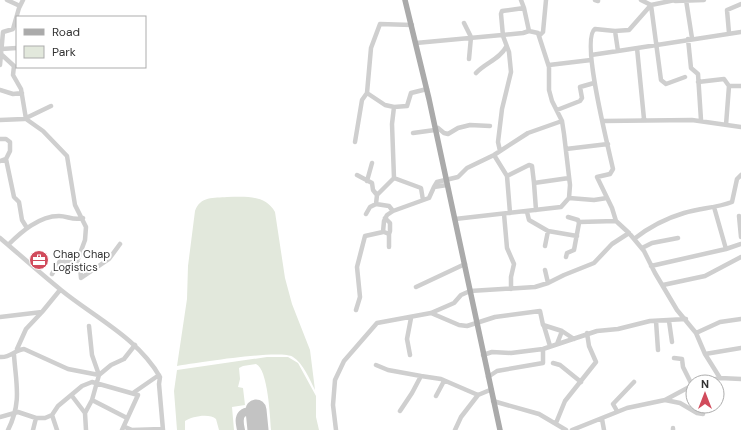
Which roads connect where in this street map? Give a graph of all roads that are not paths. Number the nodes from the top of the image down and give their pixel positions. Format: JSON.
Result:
{"nodes":[{"id":1,"x":7,"y":0,"type":"edge"},
{"id":2,"x":23,"y":0,"type":"edge"},
{"id":3,"x":404,"y":0,"type":"edge"},
{"id":4,"x":521,"y":0,"type":"edge"},
{"id":5,"x":546,"y":0,"type":"edge"},
{"id":6,"x":641,"y":0,"type":"edge"},
{"id":7,"x":675,"y":0,"type":"edge"},
{"id":8,"x":686,"y":0,"type":"edge"},
{"id":9,"x":704,"y":0,"type":"edge"},
{"id":10,"x":741,"y":4,"type":"edge"},
{"id":11,"x":651,"y":5,"type":"junction"},
{"id":12,"x":20,"y":6,"type":"junction"},
{"id":13,"x":524,"y":8,"type":"junction"},
{"id":14,"x":17,"y":16,"type":"edge"},
{"id":15,"x":16,"y":19,"type":"edge"},
{"id":16,"x":464,"y":23,"type":"dead end"},
{"id":17,"x":412,"y":25,"type":"junction"},
{"id":18,"x":529,"y":31,"type":"junction"},
{"id":19,"x":614,"y":31,"type":"junction"},
{"id":20,"x":741,"y":32,"type":"edge"},
{"id":21,"x":729,"y":33,"type":"junction"},
{"id":22,"x":503,"y":34,"type":"junction"},
{"id":23,"x":540,"y":35,"type":"junction"},
{"id":24,"x":2,"y":37,"type":"edge"},
{"id":25,"x":471,"y":37,"type":"junction"},
{"id":26,"x":690,"y":39,"type":"junction"},
{"id":27,"x":416,"y":43,"type":"junction"},
{"id":28,"x":657,"y":45,"type":"junction"},
{"id":29,"x":506,"y":47,"type":"junction"},
{"id":30,"x":16,"y":48,"type":"edge"},
{"id":31,"x":637,"y":48,"type":"junction"},
{"id":32,"x":1,"y":49,"type":"edge"},
{"id":33,"x":618,"y":51,"type":"junction"},
{"id":34,"x":2,"y":55,"type":"junction"},
{"id":35,"x":591,"y":57,"type":"junction"},
{"id":36,"x":469,"y":59,"type":"dead end"},
{"id":37,"x":0,"y":65,"type":"edge"},
{"id":38,"x":548,"y":65,"type":"junction"},
{"id":39,"x":16,"y":67,"type":"edge"},
{"id":40,"x":476,"y":73,"type":"dead end"},
{"id":41,"x":685,"y":77,"type":"dead end"},
{"id":42,"x":698,"y":82,"type":"junction"},
{"id":43,"x":594,"y":83,"type":"junction"},
{"id":44,"x":729,"y":86,"type":"junction"},
{"id":45,"x":741,"y":86,"type":"edge"},
{"id":46,"x":427,"y":89,"type":"junction"},
{"id":47,"x":0,"y":90,"type":"edge"},
{"id":48,"x":22,"y":93,"type":"junction"},
{"id":49,"x":367,"y":93,"type":"junction"},
{"id":50,"x":51,"y":106,"type":"dead end"},
{"id":51,"x":394,"y":107,"type":"junction"},
{"id":52,"x":557,"y":110,"type":"junction"},
{"id":53,"x":26,"y":118,"type":"junction"},
{"id":54,"x":644,"y":119,"type":"junction"},
{"id":55,"x":0,"y":120,"type":"edge"},
{"id":56,"x":701,"y":120,"type":"junction"},
{"id":57,"x":562,"y":121,"type":"junction"},
{"id":58,"x":603,"y":121,"type":"junction"},
{"id":59,"x":726,"y":125,"type":"junction"},
{"id":60,"x":490,"y":126,"type":"dead end"},
{"id":61,"x":741,"y":127,"type":"edge"},
{"id":62,"x":435,"y":130,"type":"junction"},
{"id":63,"x":414,"y":133,"type":"dead end"},
{"id":64,"x":437,"y":138,"type":"junction"},
{"id":65,"x":0,"y":139,"type":"edge"},
{"id":66,"x":355,"y":142,"type":"dead end"},
{"id":67,"x":608,"y":144,"type":"junction"},
{"id":68,"x":566,"y":149,"type":"junction"},
{"id":69,"x":500,"y":151,"type":"junction"},
{"id":70,"x":494,"y":155,"type":"junction"},
{"id":71,"x":6,"y":159,"type":"junction"},
{"id":72,"x":0,"y":161,"type":"edge"},
{"id":73,"x":372,"y":163,"type":"dead end"},
{"id":74,"x":357,"y":175,"type":"dead end"},
{"id":75,"x":741,"y":175,"type":"edge"},
{"id":76,"x":507,"y":176,"type":"junction"},
{"id":77,"x":394,"y":178,"type":"junction"},
{"id":78,"x":569,"y":178,"type":"junction"},
{"id":79,"x":367,"y":181,"type":"junction"},
{"id":80,"x":447,"y":182,"type":"junction"},
{"id":81,"x":534,"y":183,"type":"junction"},
{"id":82,"x":377,"y":196,"type":"junction"},
{"id":83,"x":569,"y":198,"type":"junction"},
{"id":84,"x":607,"y":198,"type":"junction"},
{"id":85,"x":423,"y":200,"type":"junction"},
{"id":86,"x":376,"y":204,"type":"junction"},
{"id":87,"x":714,"y":208,"type":"junction"},
{"id":88,"x":536,"y":210,"type":"junction"},
{"id":89,"x":393,"y":211,"type":"junction"},
{"id":90,"x":527,"y":212,"type":"junction"},
{"id":91,"x":510,"y":213,"type":"junction"},
{"id":92,"x":366,"y":214,"type":"dead end"},
{"id":93,"x":504,"y":214,"type":"junction"},
{"id":94,"x":739,"y":216,"type":"dead end"},
{"id":95,"x":568,"y":217,"type":"dead end"},
{"id":96,"x":83,"y":218,"type":"junction"},
{"id":97,"x":454,"y":219,"type":"junction"},
{"id":98,"x":616,"y":221,"type":"junction"},
{"id":99,"x":579,"y":222,"type":"junction"},
{"id":100,"x":27,"y":228,"type":"junction"},
{"id":101,"x":548,"y":231,"type":"junction"},
{"id":102,"x":386,"y":233,"type":"junction"},
{"id":103,"x":629,"y":233,"type":"junction"},
{"id":104,"x":577,"y":236,"type":"junction"},
{"id":105,"x":741,"y":237,"type":"edge"},
{"id":106,"x":0,"y":238,"type":"edge"},
{"id":107,"x":678,"y":238,"type":"dead end"},
{"id":108,"x":634,"y":239,"type":"junction"},
{"id":109,"x":120,"y":244,"type":"dead end"},
{"id":110,"x":741,"y":244,"type":"edge"},
{"id":111,"x":8,"y":245,"type":"junction"},
{"id":112,"x":546,"y":246,"type":"dead end"},
{"id":113,"x":390,"y":248,"type":"dead end"},
{"id":114,"x":642,"y":248,"type":"junction"},
{"id":115,"x":726,"y":249,"type":"junction"},
{"id":116,"x":566,"y":257,"type":"dead end"},
{"id":117,"x":741,"y":257,"type":"edge"},
{"id":118,"x":76,"y":261,"type":"junction"},
{"id":119,"x":465,"y":264,"type":"junction"},
{"id":120,"x":651,"y":266,"type":"junction"},
{"id":121,"x":545,"y":270,"type":"dead end"},
{"id":122,"x":52,"y":274,"type":"junction"},
{"id":123,"x":45,"y":276,"type":"junction"},
{"id":124,"x":51,"y":281,"type":"junction"},
{"id":125,"x":548,"y":283,"type":"junction"},
{"id":126,"x":663,"y":285,"type":"junction"},
{"id":127,"x":416,"y":287,"type":"dead end"},
{"id":128,"x":511,"y":289,"type":"junction"},
{"id":129,"x":60,"y":290,"type":"junction"},
{"id":130,"x":470,"y":291,"type":"junction"},
{"id":131,"x":356,"y":310,"type":"dead end"},
{"id":132,"x":42,"y":312,"type":"junction"},
{"id":133,"x":431,"y":313,"type":"junction"},
{"id":134,"x":0,"y":317,"type":"edge"},
{"id":135,"x":411,"y":318,"type":"junction"},
{"id":136,"x":741,"y":318,"type":"edge"},
{"id":137,"x":686,"y":319,"type":"junction"},
{"id":138,"x":656,"y":321,"type":"junction"},
{"id":139,"x":669,"y":321,"type":"junction"},
{"id":140,"x":477,"y":324,"type":"junction"},
{"id":141,"x":89,"y":326,"type":"dead end"},
{"id":142,"x":544,"y":326,"type":"junction"},
{"id":143,"x":562,"y":331,"type":"junction"},
{"id":144,"x":587,"y":333,"type":"junction"},
{"id":145,"x":696,"y":333,"type":"junction"},
{"id":146,"x":574,"y":339,"type":"junction"},
{"id":147,"x":672,"y":342,"type":"dead end"},
{"id":148,"x":557,"y":344,"type":"junction"},
{"id":149,"x":135,"y":345,"type":"junction"},
{"id":150,"x":550,"y":346,"type":"junction"},
{"id":151,"x":543,"y":348,"type":"junction"},
{"id":152,"x":741,"y":348,"type":"edge"},
{"id":153,"x":17,"y":350,"type":"junction"},
{"id":154,"x":658,"y":350,"type":"dead end"},
{"id":155,"x":705,"y":354,"type":"junction"},
{"id":156,"x":14,"y":355,"type":"junction"},
{"id":157,"x":410,"y":355,"type":"dead end"},
{"id":158,"x":483,"y":355,"type":"junction"},
{"id":159,"x":0,"y":357,"type":"edge"},
{"id":160,"x":674,"y":358,"type":"dead end"},
{"id":161,"x":553,"y":363,"type":"dead end"},
{"id":162,"x":376,"y":366,"type":"dead end"},
{"id":163,"x":688,"y":374,"type":"edge"},
{"id":164,"x":718,"y":374,"type":"edge"},
{"id":165,"x":99,"y":375,"type":"junction"},
{"id":166,"x":159,"y":375,"type":"junction"},
{"id":167,"x":421,"y":376,"type":"junction"},
{"id":168,"x":488,"y":377,"type":"junction"},
{"id":169,"x":725,"y":378,"type":"edge"},
{"id":170,"x":741,"y":379,"type":"edge"},
{"id":171,"x":444,"y":381,"type":"junction"},
{"id":172,"x":581,"y":382,"type":"junction"},
{"id":173,"x":634,"y":382,"type":"dead end"},
{"id":174,"x":97,"y":383,"type":"junction"},
{"id":175,"x":685,"y":389,"type":"edge"},
{"id":176,"x":490,"y":390,"type":"junction"},
{"id":177,"x":134,"y":393,"type":"junction"},
{"id":178,"x":478,"y":395,"type":"junction"},
{"id":179,"x":72,"y":396,"type":"junction"},
{"id":180,"x":436,"y":396,"type":"dead end"},
{"id":181,"x":92,"y":400,"type":"junction"},
{"id":182,"x":665,"y":400,"type":"junction"},
{"id":183,"x":493,"y":401,"type":"junction"},
{"id":184,"x":685,"y":406,"type":"edge"},
{"id":185,"x":400,"y":411,"type":"dead end"},
{"id":186,"x":617,"y":411,"type":"junction"},
{"id":187,"x":16,"y":412,"type":"junction"},
{"id":188,"x":85,"y":413,"type":"junction"},
{"id":189,"x":52,"y":415,"type":"junction"},
{"id":190,"x":0,"y":417,"type":"edge"},
{"id":191,"x":36,"y":418,"type":"junction"},
{"id":192,"x":127,"y":418,"type":"junction"},
{"id":193,"x":602,"y":418,"type":"junction"},
{"id":194,"x":556,"y":423,"type":"junction"},
{"id":195,"x":125,"y":428,"type":"edge"},
{"id":196,"x":8,"y":430,"type":"edge"},
{"id":197,"x":33,"y":430,"type":"edge"},
{"id":198,"x":57,"y":430,"type":"edge"},
{"id":199,"x":86,"y":430,"type":"edge"},
{"id":200,"x":162,"y":430,"type":"edge"},
{"id":201,"x":336,"y":430,"type":"edge"},
{"id":202,"x":455,"y":430,"type":"edge"},
{"id":203,"x":500,"y":430,"type":"edge"},
{"id":204,"x":566,"y":430,"type":"edge"},
{"id":205,"x":572,"y":430,"type":"edge"},
{"id":206,"x":604,"y":430,"type":"edge"}],
"edges":[{"from":1,"to":12,"type":"street"},
{"from":2,"to":12,"type":"street"},
{"from":3,"to":17,"type":"main road"},
{"from":4,"to":13,"type":"street"},
{"from":5,"to":23,"type":"street"},
{"from":6,"to":11,"type":"street"},
{"from":7,"to":8,"type":"street"},
{"from":7,"to":11,"type":"street"},
{"from":8,"to":9,"type":"street"},
{"from":8,"to":26,"type":"street"},
{"from":10,"to":21,"type":"street"},
{"from":11,"to":19,"type":"street"},
{"from":11,"to":28,"type":"street"},
{"from":12,"to":14,"type":"street"},
{"from":13,"to":18,"type":"street"},
{"from":13,"to":22,"type":"street"},
{"from":15,"to":24,"type":"street"},
{"from":16,"to":25,"type":"street"},
{"from":17,"to":27,"type":"main road"},
{"from":17,"to":49,"type":"street"},
{"from":18,"to":22,"type":"street"},
{"from":18,"to":23,"type":"street"},
{"from":19,"to":33,"type":"street"},
{"from":19,"to":35,"type":"street"},
{"from":20,"to":21,"type":"street"},
{"from":21,"to":26,"type":"street"},
{"from":22,"to":25,"type":"street"},
{"from":22,"to":29,"type":"street"},
{"from":23,"to":38,"type":"street"},
{"from":24,"to":32,"type":"street"},
{"from":25,"to":27,"type":"street"},
{"from":25,"to":36,"type":"street"},
{"from":26,"to":28,"type":"street"},
{"from":26,"to":42,"type":"street"},
{"from":27,"to":46,"type":"main road"},
{"from":28,"to":31,"type":"street"},
{"from":28,"to":41,"type":"street"},
{"from":29,"to":40,"type":"street"},
{"from":29,"to":69,"type":"street"},
{"from":30,"to":32,"type":"street"},
{"from":31,"to":33,"type":"street"},
{"from":31,"to":54,"type":"street"},
{"from":32,"to":34,"type":"street"},
{"from":33,"to":35,"type":"street"},
{"from":34,"to":37,"type":"street"},
{"from":34,"to":39,"type":"street"},
{"from":35,"to":38,"type":"street"},
{"from":35,"to":43,"type":"street"},
{"from":38,"to":52,"type":"street"},
{"from":39,"to":48,"type":"street"},
{"from":42,"to":44,"type":"street"},
{"from":42,"to":56,"type":"street"},
{"from":43,"to":52,"type":"street"},
{"from":43,"to":58,"type":"street"},
{"from":44,"to":45,"type":"street"},
{"from":44,"to":59,"type":"street"},
{"from":46,"to":51,"type":"street"},
{"from":46,"to":62,"type":"main road"},
{"from":47,"to":48,"type":"street"},
{"from":48,"to":53,"type":"street"},
{"from":49,"to":51,"type":"street"},
{"from":49,"to":66,"type":"street"},
{"from":50,"to":53,"type":"street"},
{"from":51,"to":77,"type":"street"},
{"from":52,"to":57,"type":"street"},
{"from":53,"to":55,"type":"street"},
{"from":53,"to":96,"type":"street"},
{"from":54,"to":56,"type":"street"},
{"from":54,"to":58,"type":"street"},
{"from":56,"to":59,"type":"street"},
{"from":57,"to":68,"type":"street"},
{"from":57,"to":69,"type":"street"},
{"from":58,"to":67,"type":"street"},
{"from":59,"to":61,"type":"street"},
{"from":60,"to":64,"type":"street"},
{"from":62,"to":63,"type":"street"},
{"from":62,"to":64,"type":"main road"},
{"from":64,"to":80,"type":"main road"},
{"from":65,"to":71,"type":"street"},
{"from":67,"to":68,"type":"street"},
{"from":67,"to":84,"type":"street"},
{"from":68,"to":78,"type":"street"},
{"from":69,"to":70,"type":"street"},
{"from":70,"to":76,"type":"street"},
{"from":70,"to":80,"type":"street"},
{"from":71,"to":72,"type":"street"},
{"from":71,"to":100,"type":"street"},
{"from":73,"to":79,"type":"street"},
{"from":74,"to":79,"type":"street"},
{"from":75,"to":87,"type":"street"},
{"from":76,"to":81,"type":"street"},
{"from":76,"to":91,"type":"street"},
{"from":77,"to":82,"type":"street"},
{"from":77,"to":85,"type":"street"},
{"from":78,"to":81,"type":"street"},
{"from":78,"to":83,"type":"street"},
{"from":79,"to":82,"type":"street"},
{"from":80,"to":85,"type":"street"},
{"from":80,"to":97,"type":"main road"},
{"from":81,"to":88,"type":"street"},
{"from":82,"to":86,"type":"street"},
{"from":83,"to":84,"type":"street"},
{"from":83,"to":88,"type":"street"},
{"from":84,"to":98,"type":"street"},
{"from":85,"to":89,"type":"street"},
{"from":86,"to":89,"type":"street"},
{"from":86,"to":92,"type":"street"},
{"from":87,"to":108,"type":"street"},
{"from":87,"to":115,"type":"street"},
{"from":88,"to":90,"type":"street"},
{"from":89,"to":102,"type":"street"},
{"from":90,"to":91,"type":"street"},
{"from":90,"to":101,"type":"street"},
{"from":91,"to":93,"type":"street"},
{"from":93,"to":97,"type":"street"},
{"from":93,"to":128,"type":"street"},
{"from":94,"to":105,"type":"street"},
{"from":95,"to":99,"type":"street"},
{"from":96,"to":100,"type":"street"},
{"from":96,"to":118,"type":"street"},
{"from":97,"to":119,"type":"main road"},
{"from":98,"to":99,"type":"street"},
{"from":98,"to":103,"type":"street"},
{"from":99,"to":104,"type":"street"},
{"from":100,"to":111,"type":"street"},
{"from":101,"to":104,"type":"street"},
{"from":101,"to":112,"type":"street"},
{"from":102,"to":113,"type":"street"},
{"from":102,"to":131,"type":"street"},
{"from":103,"to":108,"type":"street"},
{"from":103,"to":125,"type":"street"},
{"from":104,"to":116,"type":"street"},
{"from":106,"to":111,"type":"street"},
{"from":107,"to":114,"type":"street"},
{"from":108,"to":114,"type":"street"},
{"from":109,"to":118,"type":"street"},
{"from":110,"to":115,"type":"street"},
{"from":111,"to":123,"type":"street"},
{"from":114,"to":120,"type":"street"},
{"from":115,"to":120,"type":"street"},
{"from":117,"to":126,"type":"street"},
{"from":118,"to":122,"type":"street"},
{"from":119,"to":127,"type":"street"},
{"from":119,"to":130,"type":"main road"},
{"from":120,"to":126,"type":"street"},
{"from":121,"to":125,"type":"street"},
{"from":122,"to":123,"type":"street"},
{"from":122,"to":124,"type":"street"},
{"from":123,"to":124,"type":"street"},
{"from":124,"to":129,"type":"street"},
{"from":125,"to":128,"type":"street"},
{"from":126,"to":137,"type":"street"},
{"from":128,"to":130,"type":"street"},
{"from":129,"to":132,"type":"street"},
{"from":129,"to":149,"type":"street"},
{"from":130,"to":133,"type":"street"},
{"from":130,"to":140,"type":"main road"},
{"from":132,"to":134,"type":"street"},
{"from":132,"to":153,"type":"street"},
{"from":133,"to":135,"type":"street"},
{"from":133,"to":140,"type":"street"},
{"from":135,"to":157,"type":"street"},
{"from":135,"to":201,"type":"street"},
{"from":136,"to":145,"type":"street"},
{"from":137,"to":139,"type":"street"},
{"from":137,"to":145,"type":"street"},
{"from":138,"to":139,"type":"street"},
{"from":138,"to":144,"type":"street"},
{"from":138,"to":154,"type":"street"},
{"from":139,"to":147,"type":"street"},
{"from":140,"to":142,"type":"street"},
{"from":140,"to":158,"type":"main road"},
{"from":141,"to":165,"type":"street"},
{"from":142,"to":143,"type":"street"},
{"from":142,"to":150,"type":"street"},
{"from":143,"to":146,"type":"street"},
{"from":143,"to":148,"type":"street"},
{"from":144,"to":146,"type":"street"},
{"from":144,"to":172,"type":"street"},
{"from":145,"to":155,"type":"street"},
{"from":146,"to":148,"type":"street"},
{"from":148,"to":150,"type":"street"},
{"from":149,"to":165,"type":"street"},
{"from":149,"to":166,"type":"street"},
{"from":150,"to":151,"type":"street"},
{"from":151,"to":158,"type":"street"},
{"from":151,"to":168,"type":"street"},
{"from":152,"to":155,"type":"street"},
{"from":153,"to":156,"type":"street"},
{"from":153,"to":165,"type":"street"},
{"from":155,"to":164,"type":"street"},
{"from":156,"to":159,"type":"street"},
{"from":156,"to":187,"type":"street"},
{"from":158,"to":168,"type":"main road"},
{"from":160,"to":163,"type":"street"},
{"from":161,"to":172,"type":"street"},
{"from":162,"to":167,"type":"street"},
{"from":165,"to":174,"type":"street"},
{"from":166,"to":177,"type":"street"},
{"from":166,"to":200,"type":"street"},
{"from":167,"to":171,"type":"street"},
{"from":167,"to":185,"type":"street"},
{"from":168,"to":176,"type":"main road"},
{"from":169,"to":170,"type":"street"},
{"from":171,"to":178,"type":"street"},
{"from":171,"to":180,"type":"street"},
{"from":172,"to":194,"type":"street"},
{"from":173,"to":186,"type":"street"},
{"from":174,"to":177,"type":"street"},
{"from":174,"to":179,"type":"street"},
{"from":174,"to":181,"type":"street"},
{"from":175,"to":182,"type":"street"},
{"from":176,"to":178,"type":"street"},
{"from":176,"to":183,"type":"main road"},
{"from":177,"to":192,"type":"street"},
{"from":178,"to":202,"type":"street"},
{"from":179,"to":188,"type":"street"},
{"from":179,"to":189,"type":"street"},
{"from":181,"to":188,"type":"street"},
{"from":181,"to":192,"type":"street"},
{"from":182,"to":184,"type":"street"},
{"from":182,"to":186,"type":"street"},
{"from":183,"to":194,"type":"street"},
{"from":183,"to":203,"type":"main road"},
{"from":186,"to":193,"type":"street"},
{"from":187,"to":190,"type":"street"},
{"from":187,"to":191,"type":"street"},
{"from":187,"to":196,"type":"street"},
{"from":188,"to":199,"type":"street"},
{"from":189,"to":191,"type":"street"},
{"from":189,"to":198,"type":"street"},
{"from":191,"to":197,"type":"street"},
{"from":192,"to":195,"type":"street"},
{"from":193,"to":205,"type":"street"},
{"from":193,"to":206,"type":"street"},
{"from":194,"to":204,"type":"street"},
{"from":195,"to":200,"type":"street"}]}
